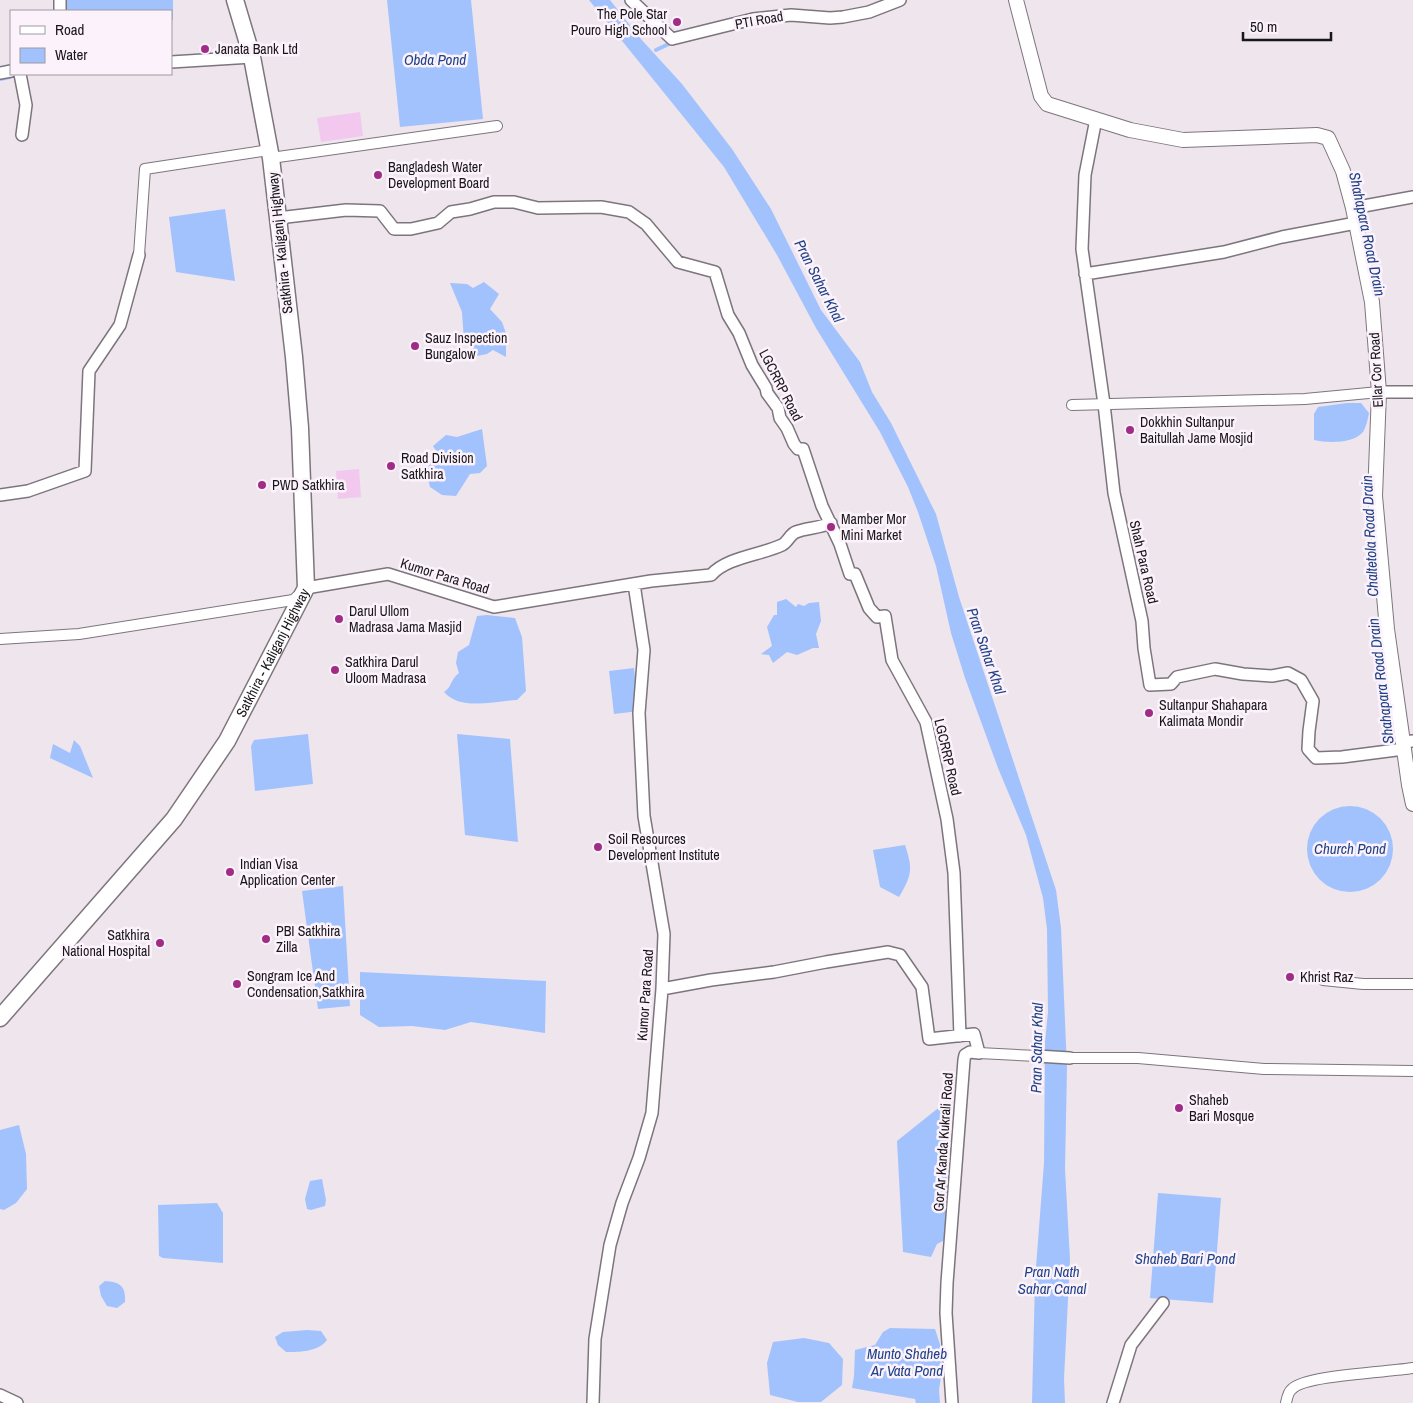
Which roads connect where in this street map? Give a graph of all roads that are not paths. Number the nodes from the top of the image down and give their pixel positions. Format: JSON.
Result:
{"nodes":[{"id":1,"x":235,"y":0,"type":"edge"},
{"id":2,"x":631,"y":0,"type":"edge"},
{"id":3,"x":900,"y":0,"type":"edge"},
{"id":4,"x":1016,"y":0,"type":"edge"},
{"id":5,"x":252,"y":57,"type":"junction"},
{"id":6,"x":172,"y":62,"type":"edge"},
{"id":7,"x":20,"y":75,"type":"edge"},
{"id":8,"x":1096,"y":119,"type":"junction"},
{"id":9,"x":497,"y":126,"type":"dead end"},
{"id":10,"x":22,"y":135,"type":"dead end"},
{"id":11,"x":270,"y":154,"type":"junction"},
{"id":12,"x":1413,"y":198,"type":"edge"},
{"id":13,"x":1353,"y":208,"type":"junction"},
{"id":14,"x":278,"y":218,"type":"junction"},
{"id":15,"x":1356,"y":223,"type":"junction"},
{"id":16,"x":139,"y":255,"type":"joint"},
{"id":17,"x":1085,"y":274,"type":"junction"},
{"id":18,"x":1379,"y":392,"type":"junction"},
{"id":19,"x":1413,"y":392,"type":"edge"},
{"id":20,"x":1104,"y":404,"type":"junction"},
{"id":21,"x":1072,"y":405,"type":"dead end"},
{"id":22,"x":0,"y":495,"type":"edge"},
{"id":23,"x":831,"y":523,"type":"junction"},
{"id":24,"x":634,"y":584,"type":"junction"},
{"id":25,"x":306,"y":588,"type":"junction"},
{"id":26,"x":0,"y":639,"type":"edge"},
{"id":27,"x":1406,"y":744,"type":"edge"},
{"id":28,"x":1410,"y":771,"type":"edge"},
{"id":29,"x":1413,"y":804,"type":"edge"},
{"id":30,"x":1323,"y":980,"type":"dead end"},
{"id":31,"x":1413,"y":984,"type":"edge"},
{"id":32,"x":662,"y":990,"type":"junction"},
{"id":33,"x":0,"y":1018,"type":"edge"},
{"id":34,"x":960,"y":1036,"type":"junction"},
{"id":35,"x":979,"y":1053,"type":"junction"},
{"id":36,"x":1037,"y":1056,"type":"joint"},
{"id":37,"x":1070,"y":1058,"type":"joint"},
{"id":38,"x":1413,"y":1071,"type":"edge"},
{"id":39,"x":1163,"y":1303,"type":"dead end"},
{"id":40,"x":1413,"y":1368,"type":"edge"},
{"id":41,"x":0,"y":1396,"type":"edge"},
{"id":42,"x":17,"y":1403,"type":"edge"},
{"id":43,"x":593,"y":1403,"type":"edge"},
{"id":44,"x":952,"y":1403,"type":"edge"},
{"id":45,"x":1113,"y":1403,"type":"edge"},
{"id":46,"x":1286,"y":1403,"type":"edge"}],
"edges":[{"from":1,"to":5,"type":"highway","name":"Satkhira - Kaliganj Highway"},
{"from":2,"to":3,"type":"street","name":"PTI Road"},
{"from":4,"to":8,"type":"main road"},
{"from":5,"to":6,"type":"street"},
{"from":5,"to":11,"type":"highway","name":"Satkhira - Kaliganj Highway"},
{"from":7,"to":10,"type":"street"},
{"from":8,"to":13,"type":"main road","name":"Ellar Cor Road"},
{"from":8,"to":17,"type":"street","name":"Shah Para Road"},
{"from":9,"to":11,"type":"street"},
{"from":11,"to":14,"type":"highway","name":"Satkhira - Kaliganj Highway"},
{"from":11,"to":16,"type":"street"},
{"from":12,"to":13,"type":"street"},
{"from":13,"to":15,"type":"main road","name":"Ellar Cor Road"},
{"from":14,"to":23,"type":"street","name":"LGCRRP Road"},
{"from":14,"to":25,"type":"highway","name":"Satkhira - Kaliganj Highway"},
{"from":15,"to":17,"type":"street"},
{"from":15,"to":18,"type":"main road","name":"Ellar Cor Road"},
{"from":16,"to":22,"type":"street"},
{"from":17,"to":20,"type":"street","name":"Shah Para Road"},
{"from":18,"to":19,"type":"street"},
{"from":18,"to":20,"type":"street"},
{"from":18,"to":27,"type":"main road","name":"Ellar Cor Road"},
{"from":20,"to":21,"type":"street"},
{"from":20,"to":27,"type":"street","name":"Shah Para Road"},
{"from":23,"to":24,"type":"street","name":"Kumor Para Road"},
{"from":23,"to":34,"type":"street","name":"LGCRRP Road"},
{"from":24,"to":25,"type":"street","name":"Kumor Para Road"},
{"from":24,"to":32,"type":"street","name":"Kumor Para Road"},
{"from":25,"to":26,"type":"street"},
{"from":25,"to":33,"type":"highway","name":"Satkhira - Kaliganj Highway"},
{"from":27,"to":28,"type":"main road","name":"Ellar Cor Road"},
{"from":28,"to":29,"type":"main road","name":"Ellar Cor Road"},
{"from":30,"to":31,"type":"street"},
{"from":32,"to":34,"type":"street"},
{"from":32,"to":43,"type":"street","name":"Kumor Para Road"},
{"from":34,"to":35,"type":"street"},
{"from":35,"to":36,"type":"street"},
{"from":35,"to":44,"type":"street","name":"Gor Ar Kanda Kukrali Road"},
{"from":36,"to":37,"type":"street"},
{"from":37,"to":38,"type":"street"},
{"from":39,"to":45,"type":"street"},
{"from":40,"to":46,"type":"street"},
{"from":41,"to":42,"type":"street"}]}
